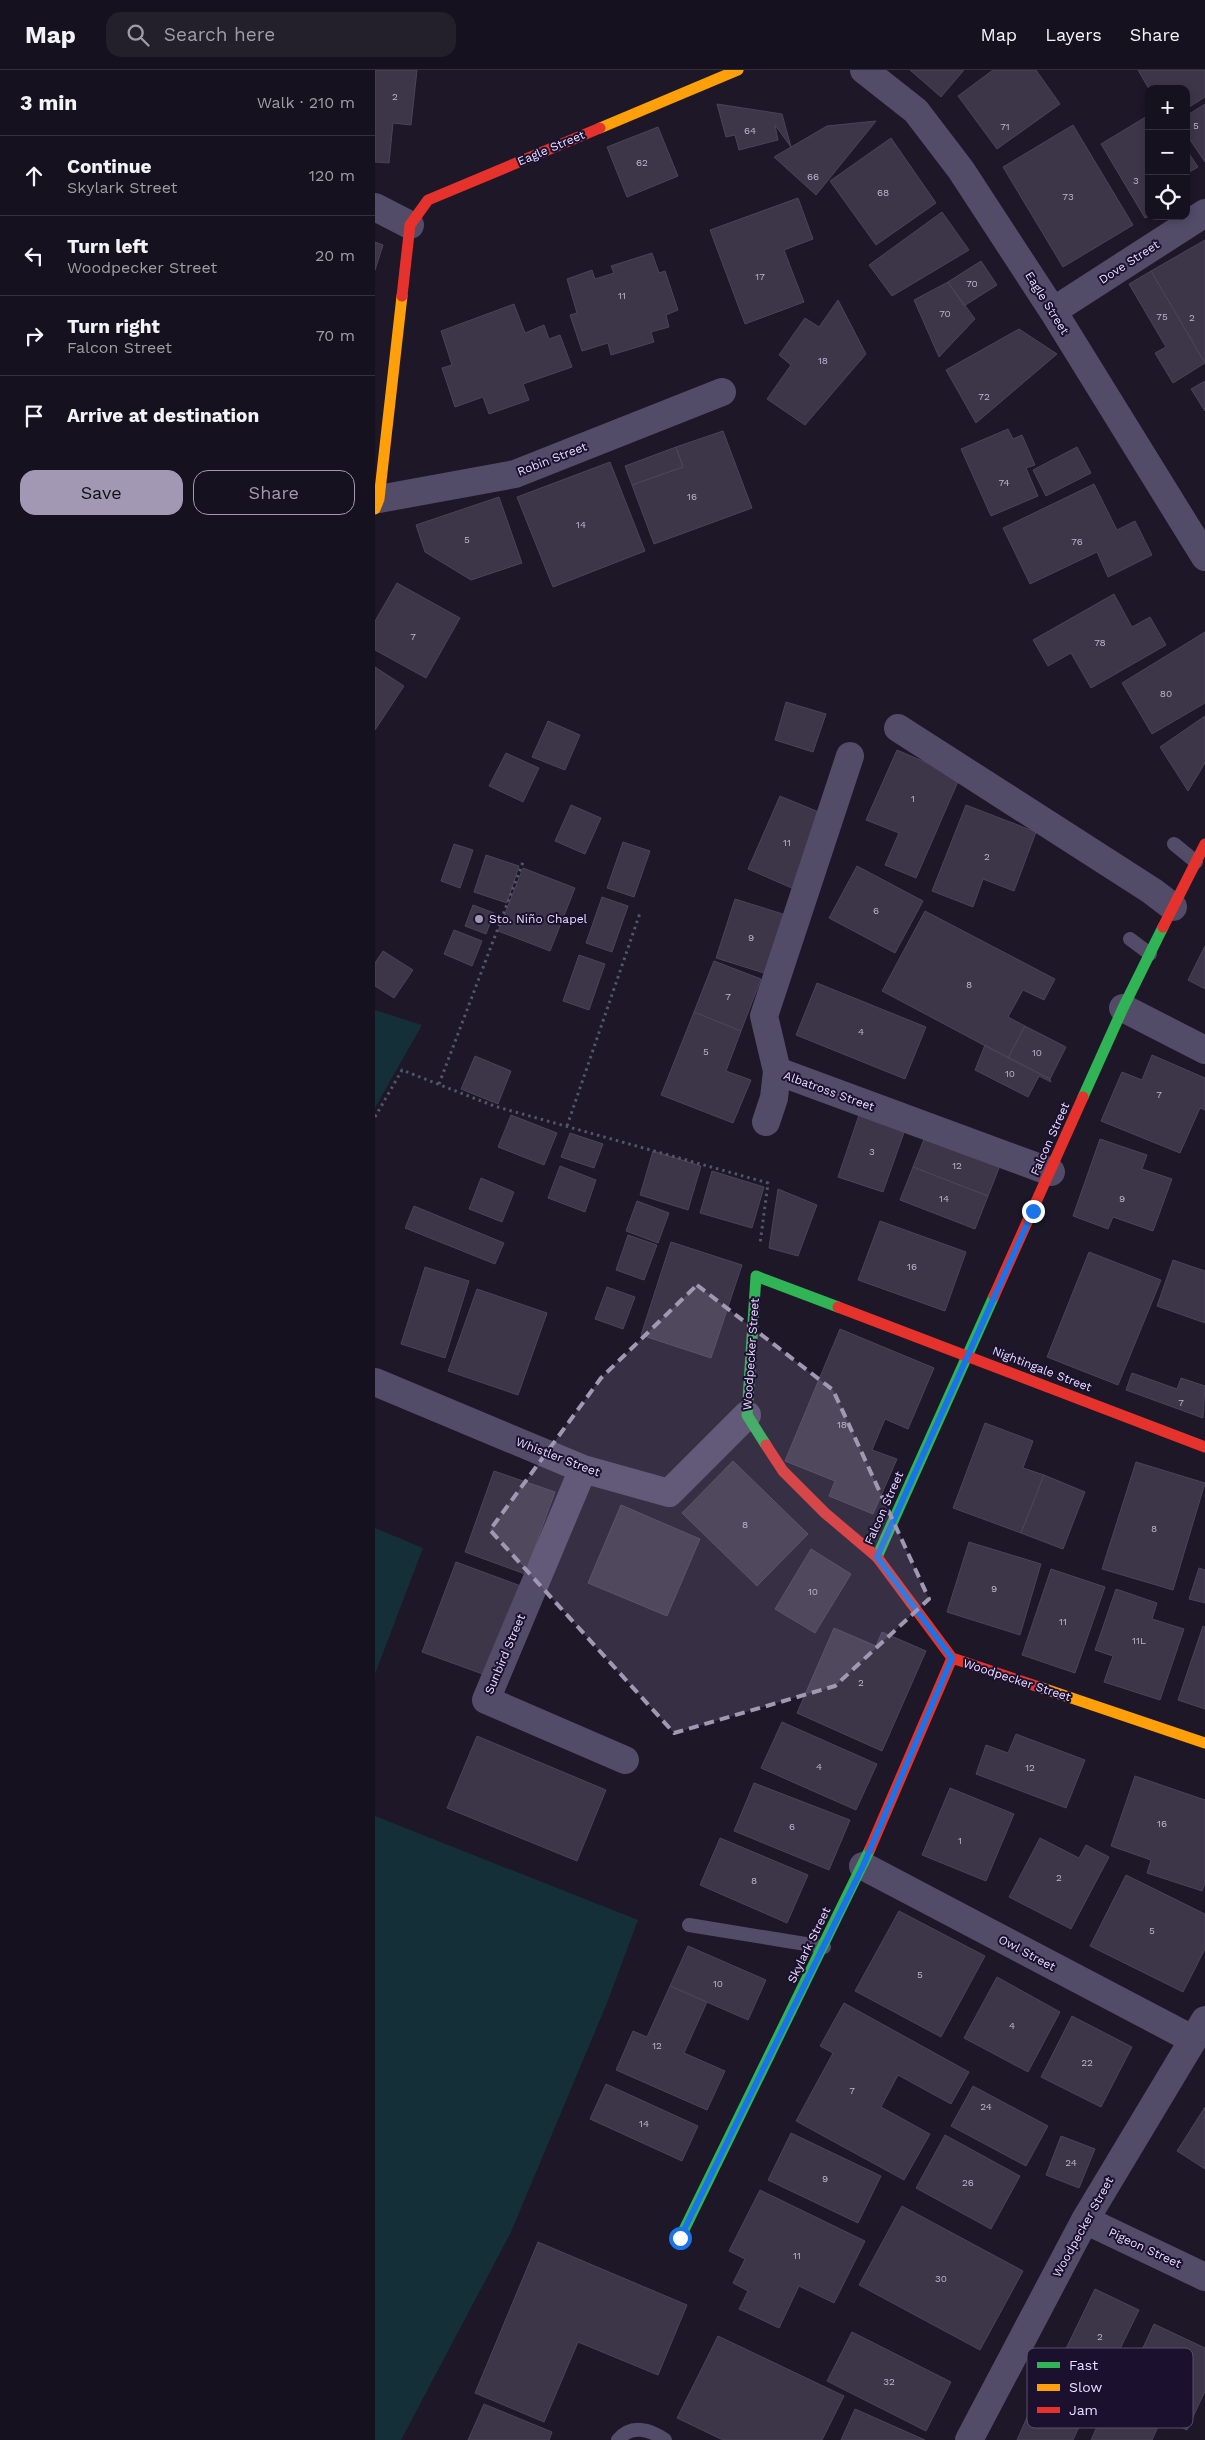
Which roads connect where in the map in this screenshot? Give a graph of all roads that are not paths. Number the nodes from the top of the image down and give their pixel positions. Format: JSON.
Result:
{"nodes":[{"id":1,"x":739,"y":70,"type":"edge"},
{"id":2,"x":865,"y":70,"type":"edge"},
{"id":3,"x":375,"y":207,"type":"edge"},
{"id":4,"x":1205,"y":214,"type":"edge"},
{"id":5,"x":410,"y":225,"type":"junction"},
{"id":6,"x":1053,"y":311,"type":"junction"},
{"id":7,"x":721,"y":392,"type":"dead end"},
{"id":8,"x":376,"y":502,"type":"edge"},
{"id":9,"x":1205,"y":557,"type":"edge"},
{"id":10,"x":898,"y":728,"type":"dead end"},
{"id":11,"x":850,"y":756,"type":"dead end"},
{"id":12,"x":1174,"y":844,"type":"dead end"},
{"id":13,"x":1205,"y":844,"type":"edge"},
{"id":14,"x":1196,"y":862,"type":"junction"},
{"id":15,"x":1173,"y":907,"type":"junction"},
{"id":16,"x":1130,"y":939,"type":"dead end"},
{"id":17,"x":1149,"y":954,"type":"junction"},
{"id":18,"x":1123,"y":1008,"type":"junction"},
{"id":19,"x":1205,"y":1050,"type":"edge"},
{"id":20,"x":777,"y":1072,"type":"junction"},
{"id":21,"x":766,"y":1122,"type":"dead end"},
{"id":22,"x":1051,"y":1172,"type":"junction"},
{"id":23,"x":756,"y":1276,"type":"joint"},
{"id":24,"x":967,"y":1355,"type":"junction"},
{"id":25,"x":375,"y":1382,"type":"edge"},
{"id":26,"x":747,"y":1415,"type":"junction"},
{"id":27,"x":1205,"y":1447,"type":"edge"},
{"id":28,"x":583,"y":1469,"type":"junction"},
{"id":29,"x":877,"y":1557,"type":"junction"},
{"id":30,"x":952,"y":1658,"type":"junction"},
{"id":31,"x":1205,"y":1742,"type":"edge"},
{"id":32,"x":625,"y":1760,"type":"dead end"},
{"id":33,"x":863,"y":1866,"type":"junction"},
{"id":34,"x":689,"y":1925,"type":"dead end"},
{"id":35,"x":824,"y":1947,"type":"junction"},
{"id":36,"x":1198,"y":2029,"type":"edge"},
{"id":37,"x":1085,"y":2220,"type":"junction"},
{"id":38,"x":680,"y":2238,"type":"dead end"},
{"id":39,"x":1205,"y":2276,"type":"edge"},
{"id":40,"x":618,"y":2440,"type":"edge"},
{"id":41,"x":665,"y":2440,"type":"edge"},
{"id":42,"x":969,"y":2440,"type":"edge"}],
"edges":[{"from":1,"to":5,"type":"street","name":"Eagle Street"},
{"from":2,"to":6,"type":"street","name":"Eagle Street"},
{"from":3,"to":5,"type":"street"},
{"from":4,"to":6,"type":"street","name":"Dove Street"},
{"from":5,"to":8,"type":"street"},
{"from":6,"to":9,"type":"street","name":"Eagle Street"},
{"from":7,"to":8,"type":"street","name":"Robin Street"},
{"from":10,"to":15,"type":"street"},
{"from":11,"to":20,"type":"street","name":"Albatross Street"},
{"from":12,"to":14,"type":"lane"},
{"from":13,"to":14,"type":"street","name":"Falcon Street"},
{"from":14,"to":15,"type":"street","name":"Falcon Street"},
{"from":15,"to":17,"type":"street","name":"Falcon Street"},
{"from":16,"to":17,"type":"lane"},
{"from":17,"to":18,"type":"street","name":"Falcon Street"},
{"from":18,"to":19,"type":"street"},
{"from":18,"to":22,"type":"street","name":"Falcon Street"},
{"from":20,"to":21,"type":"street"},
{"from":20,"to":22,"type":"street","name":"Albatross Street"},
{"from":22,"to":24,"type":"street","name":"Falcon Street"},
{"from":23,"to":24,"type":"street","name":"Nightingale Street"},
{"from":23,"to":26,"type":"street","name":"Woodpecker Street"},
{"from":24,"to":27,"type":"street","name":"Nightingale Street"},
{"from":24,"to":29,"type":"street","name":"Falcon Street"},
{"from":25,"to":28,"type":"street","name":"Whistler Street"},
{"from":26,"to":28,"type":"street","name":"Whistler Street"},
{"from":26,"to":29,"type":"street","name":"Woodpecker Street"},
{"from":28,"to":32,"type":"street","name":"Sunbird Street"},
{"from":29,"to":30,"type":"street","name":"Woodpecker Street"},
{"from":30,"to":31,"type":"street","name":"Woodpecker Street"},
{"from":30,"to":33,"type":"street","name":"Skylark Street"},
{"from":33,"to":35,"type":"street","name":"Skylark Street"},
{"from":33,"to":36,"type":"street","name":"Owl Street"},
{"from":34,"to":35,"type":"lane"},
{"from":35,"to":38,"type":"street","name":"Skylark Street"},
{"from":36,"to":37,"type":"street","name":"Woodpecker Street"},
{"from":37,"to":39,"type":"street","name":"Pigeon Street"},
{"from":37,"to":42,"type":"street","name":"Woodpecker Street"},
{"from":40,"to":41,"type":"lane"}]}
